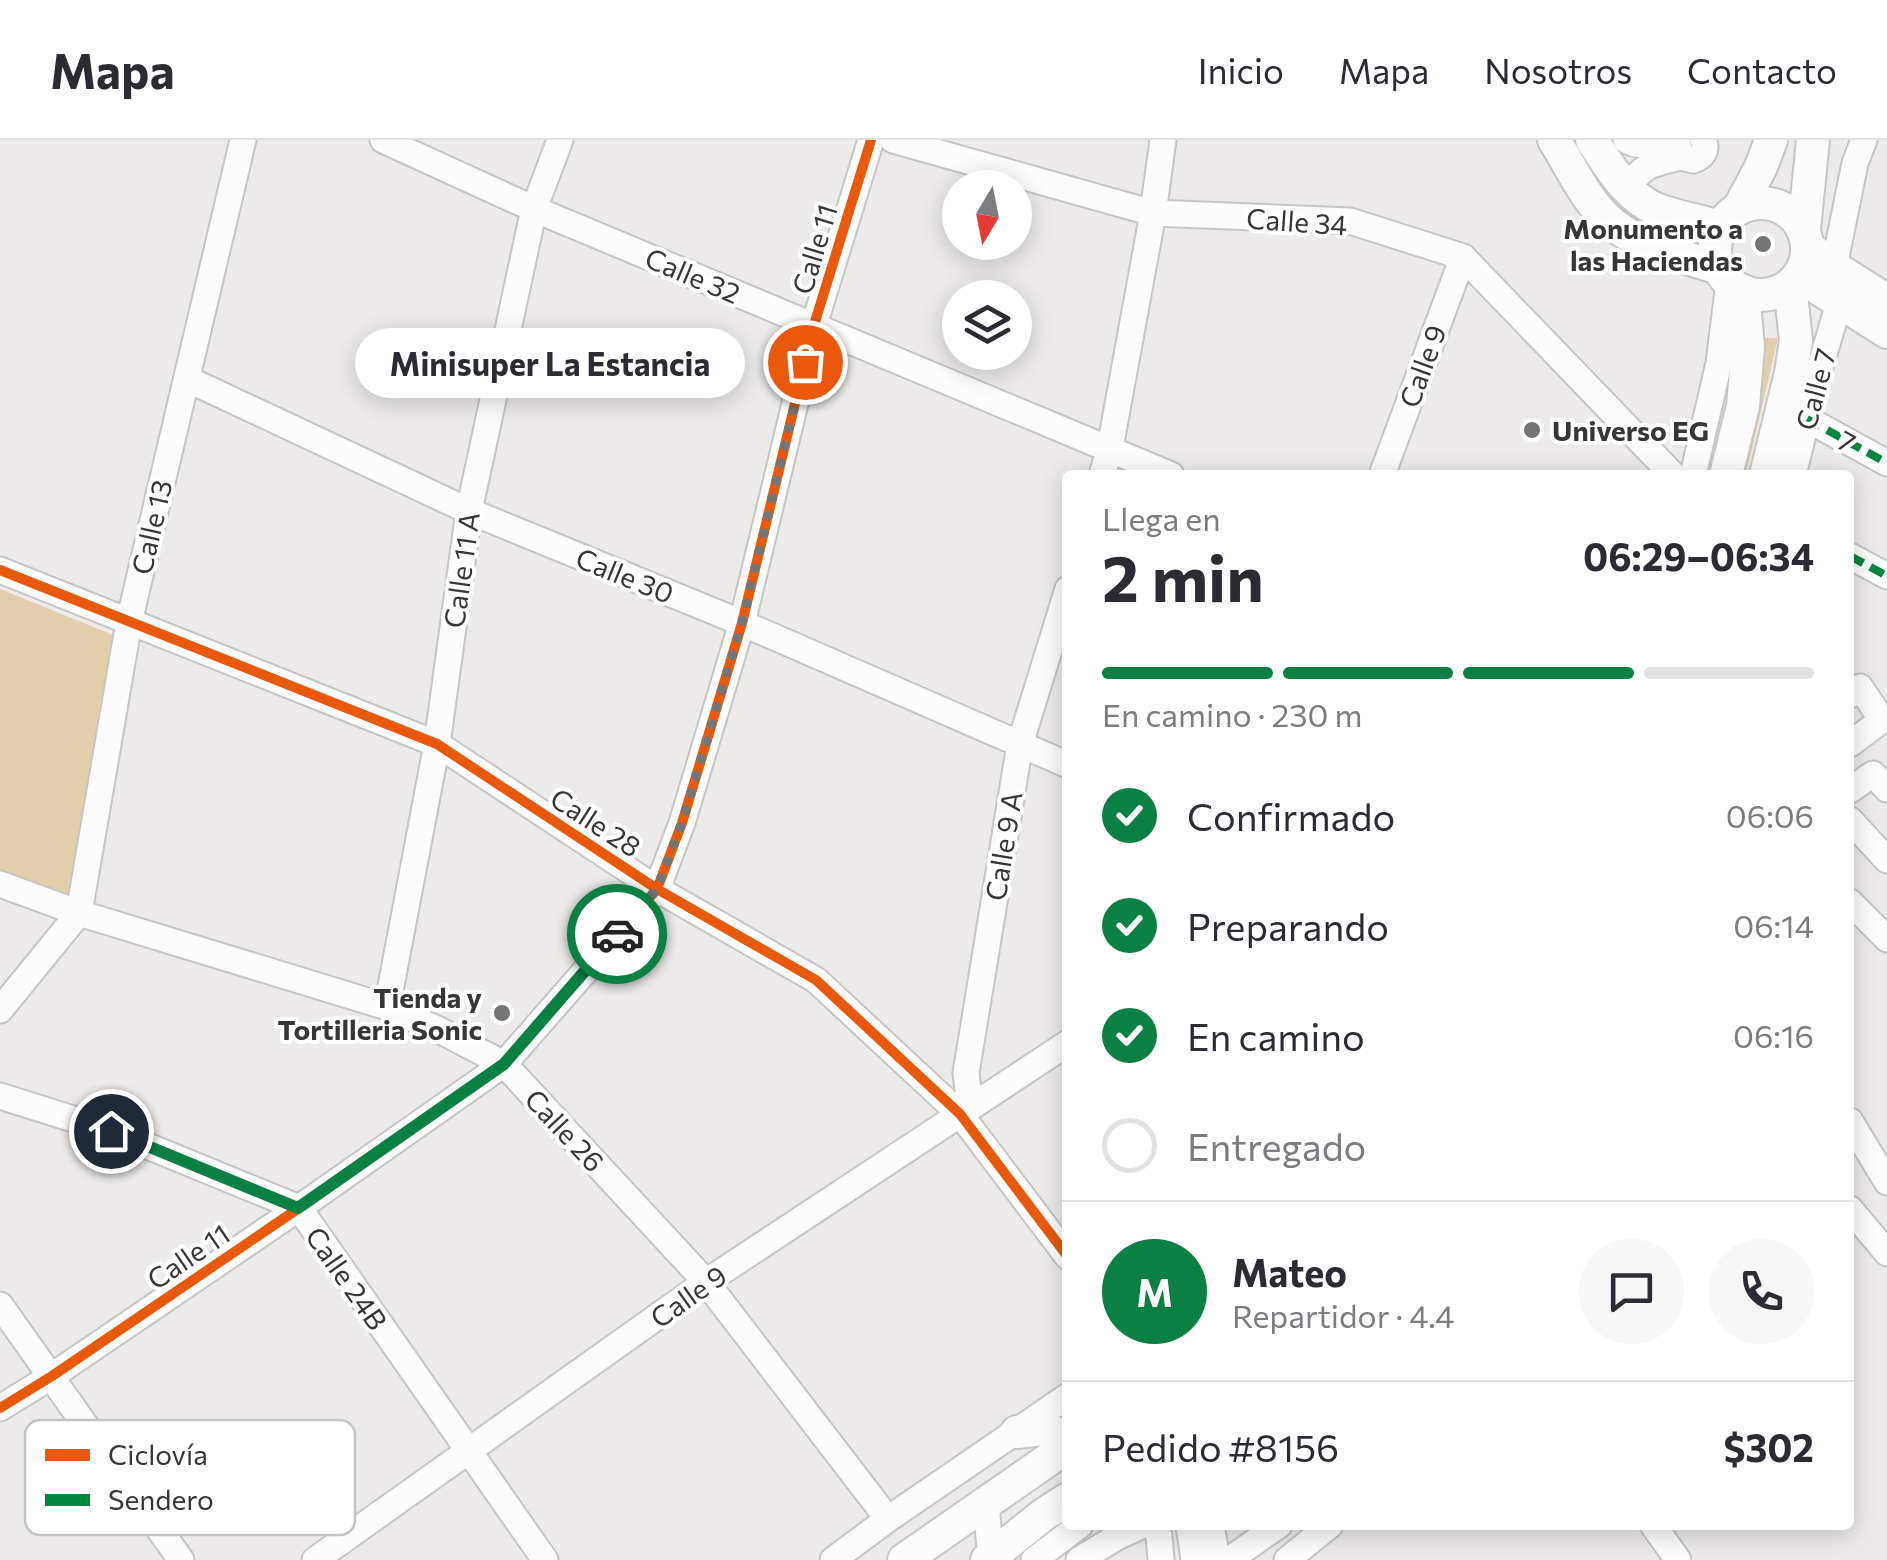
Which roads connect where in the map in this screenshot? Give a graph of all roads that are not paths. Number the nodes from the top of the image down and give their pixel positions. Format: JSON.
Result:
{"nodes":[{"id":1,"x":244,"y":140,"type":"edge"},
{"id":2,"x":383,"y":140,"type":"edge"},
{"id":3,"x":560,"y":140,"type":"edge"},
{"id":4,"x":871,"y":140,"type":"edge"},
{"id":5,"x":893,"y":140,"type":"edge"},
{"id":6,"x":1163,"y":140,"type":"edge"},
{"id":7,"x":1554,"y":140,"type":"edge"},
{"id":8,"x":1592,"y":140,"type":"edge"},
{"id":9,"x":1626,"y":140,"type":"edge"},
{"id":10,"x":1771,"y":140,"type":"edge"},
{"id":11,"x":1813,"y":140,"type":"edge"},
{"id":12,"x":1864,"y":140,"type":"edge"},
{"id":13,"x":1700,"y":142,"type":"edge"},
{"id":14,"x":1628,"y":189,"type":"junction"},
{"id":15,"x":534,"y":209,"type":"junction"},
{"id":16,"x":1153,"y":214,"type":"junction"},
{"id":17,"x":1730,"y":217,"type":"junction"},
{"id":18,"x":1463,"y":257,"type":"junction"},
{"id":19,"x":1807,"y":261,"type":"junction"},
{"id":20,"x":1730,"y":280,"type":"junction"},
{"id":21,"x":1887,"y":301,"type":"edge"},
{"id":22,"x":1839,"y":303,"type":"junction"},
{"id":23,"x":814,"y":325,"type":"junction"},
{"id":24,"x":1887,"y":332,"type":"edge"},
{"id":25,"x":186,"y":378,"type":"junction"},
{"id":26,"x":1808,"y":419,"type":"junction"},
{"id":27,"x":1110,"y":448,"type":"junction"},
{"id":28,"x":1887,"y":463,"type":"edge"},
{"id":29,"x":1103,"y":470,"type":"edge"},
{"id":30,"x":1160,"y":470,"type":"edge"},
{"id":31,"x":1384,"y":470,"type":"edge"},
{"id":32,"x":1669,"y":470,"type":"edge"},
{"id":33,"x":1694,"y":470,"type":"edge"},
{"id":34,"x":1727,"y":470,"type":"edge"},
{"id":35,"x":1767,"y":470,"type":"edge"},
{"id":36,"x":1794,"y":470,"type":"edge"},
{"id":37,"x":469,"y":511,"type":"junction"},
{"id":38,"x":1854,"y":558,"type":"edge"},
{"id":39,"x":0,"y":570,"type":"edge"},
{"id":40,"x":1887,"y":576,"type":"edge"},
{"id":41,"x":1062,"y":608,"type":"edge"},
{"id":42,"x":129,"y":622,"type":"junction"},
{"id":43,"x":742,"y":623,"type":"junction"},
{"id":44,"x":1854,"y":691,"type":"edge"},
{"id":45,"x":1854,"y":741,"type":"edge"},
{"id":46,"x":437,"y":744,"type":"junction"},
{"id":47,"x":1020,"y":744,"type":"junction"},
{"id":48,"x":1062,"y":762,"type":"edge"},
{"id":49,"x":1854,"y":787,"type":"edge"},
{"id":50,"x":1887,"y":789,"type":"edge"},
{"id":51,"x":1854,"y":824,"type":"edge"},
{"id":52,"x":1886,"y":858,"type":"edge"},
{"id":53,"x":0,"y":884,"type":"edge"},
{"id":54,"x":657,"y":889,"type":"junction"},
{"id":55,"x":1854,"y":906,"type":"edge"},
{"id":56,"x":79,"y":913,"type":"junction"},
{"id":57,"x":1887,"y":939,"type":"edge"},
{"id":58,"x":388,"y":1006,"type":"junction"},
{"id":59,"x":0,"y":1010,"type":"edge"},
{"id":60,"x":1062,"y":1047,"type":"edge"},
{"id":61,"x":504,"y":1064,"type":"junction"},
{"id":62,"x":0,"y":1096,"type":"edge"},
{"id":63,"x":965,"y":1111,"type":"junction"},
{"id":64,"x":1854,"y":1128,"type":"edge"},
{"id":65,"x":1887,"y":1182,"type":"edge"},
{"id":66,"x":1887,"y":1190,"type":"edge"},
{"id":67,"x":298,"y":1208,"type":"junction"},
{"id":68,"x":1854,"y":1212,"type":"edge"},
{"id":69,"x":1854,"y":1214,"type":"edge"},
{"id":70,"x":1062,"y":1248,"type":"edge"},
{"id":71,"x":1887,"y":1253,"type":"edge"},
{"id":72,"x":706,"y":1282,"type":"junction"},
{"id":73,"x":0,"y":1305,"type":"edge"},
{"id":74,"x":52,"y":1376,"type":"junction"},
{"id":75,"x":1062,"y":1400,"type":"edge"},
{"id":76,"x":0,"y":1408,"type":"edge"},
{"id":77,"x":83,"y":1420,"type":"edge"},
{"id":78,"x":1017,"y":1432,"type":"junction"},
{"id":79,"x":1062,"y":1435,"type":"edge"},
{"id":80,"x":1062,"y":1450,"type":"edge"},
{"id":81,"x":469,"y":1452,"type":"junction"},
{"id":82,"x":1062,"y":1503,"type":"edge"},
{"id":83,"x":986,"y":1504,"type":"junction"},
{"id":84,"x":888,"y":1519,"type":"junction"},
{"id":85,"x":1073,"y":1530,"type":"edge"},
{"id":86,"x":1132,"y":1530,"type":"edge"},
{"id":87,"x":1156,"y":1530,"type":"edge"},
{"id":88,"x":1194,"y":1530,"type":"edge"},
{"id":89,"x":1232,"y":1530,"type":"edge"},
{"id":90,"x":1266,"y":1530,"type":"edge"},
{"id":91,"x":1324,"y":1530,"type":"edge"},
{"id":92,"x":1657,"y":1530,"type":"edge"},
{"id":93,"x":355,"y":1532,"type":"edge"},
{"id":94,"x":163,"y":1535,"type":"edge"},
{"id":95,"x":351,"y":1535,"type":"edge"},
{"id":96,"x":1213,"y":1550,"type":"edge"},
{"id":97,"x":990,"y":1559,"type":"edge"},
{"id":98,"x":180,"y":1560,"type":"edge"},
{"id":99,"x":316,"y":1560,"type":"edge"},
{"id":100,"x":545,"y":1560,"type":"edge"},
{"id":101,"x":833,"y":1560,"type":"edge"},
{"id":102,"x":904,"y":1560,"type":"edge"},
{"id":103,"x":1034,"y":1560,"type":"edge"},
{"id":104,"x":1079,"y":1560,"type":"edge"},
{"id":105,"x":1161,"y":1560,"type":"edge"},
{"id":106,"x":1288,"y":1560,"type":"edge"},
{"id":107,"x":1678,"y":1560,"type":"edge"}],
"edges":[{"from":1,"to":25,"type":"street","name":"Calle 13"},
{"from":2,"to":15,"type":"street","name":"Calle 32"},
{"from":3,"to":15,"type":"street","name":"Calle 11 A"},
{"from":4,"to":23,"type":"street","name":"Calle 11"},
{"from":5,"to":16,"type":"street","name":"Calle 34"},
{"from":6,"to":16,"type":"street"},
{"from":7,"to":20,"type":"main road"},
{"from":8,"to":14,"type":"main road"},
{"from":9,"to":13,"type":"street"},
{"from":10,"to":17,"type":"main road"},
{"from":11,"to":19,"type":"main road"},
{"from":12,"to":19,"type":"street"},
{"from":13,"to":14,"type":"street"},
{"from":14,"to":17,"type":"main road"},
{"from":15,"to":23,"type":"street","name":"Calle 32"},
{"from":15,"to":37,"type":"street","name":"Calle 11 A"},
{"from":16,"to":18,"type":"street","name":"Calle 34"},
{"from":16,"to":27,"type":"street"},
{"from":17,"to":19,"type":"main road"},
{"from":17,"to":20,"type":"main road"},
{"from":18,"to":31,"type":"street","name":"Calle 9"},
{"from":18,"to":32,"type":"street","name":"Calle 34"},
{"from":19,"to":20,"type":"main road"},
{"from":19,"to":21,"type":"main road"},
{"from":19,"to":22,"type":"main road"},
{"from":19,"to":35,"type":"main road"},
{"from":20,"to":33,"type":"street"},
{"from":20,"to":34,"type":"main road"},
{"from":22,"to":24,"type":"main road"},
{"from":22,"to":26,"type":"street","name":"Calle 7"},
{"from":23,"to":27,"type":"street","name":"Calle 32"},
{"from":23,"to":43,"type":"street","name":"Calle 11"},
{"from":25,"to":37,"type":"street","name":"Calle 30"},
{"from":25,"to":42,"type":"street","name":"Calle 13"},
{"from":26,"to":28,"type":"street","name":"7"},
{"from":26,"to":36,"type":"street","name":"Calle 7"},
{"from":27,"to":29,"type":"street"},
{"from":27,"to":30,"type":"street","name":"Calle 32"},
{"from":37,"to":43,"type":"street","name":"Calle 30"},
{"from":37,"to":46,"type":"street","name":"Calle 11 A"},
{"from":38,"to":40,"type":"street"},
{"from":39,"to":42,"type":"street","name":"Calle 28"},
{"from":41,"to":47,"type":"street","name":"Calle 9 A"},
{"from":42,"to":46,"type":"street","name":"Calle 28"},
{"from":42,"to":56,"type":"street","name":"Calle 13"},
{"from":43,"to":47,"type":"street","name":"Calle 30"},
{"from":43,"to":54,"type":"street","name":"Calle 11"},
{"from":44,"to":45,"type":"street"},
{"from":46,"to":54,"type":"street","name":"Calle 28"},
{"from":46,"to":58,"type":"street","name":"Calle 11 A"},
{"from":47,"to":48,"type":"street","name":"Calle 30"},
{"from":47,"to":63,"type":"street","name":"Calle 9 A"},
{"from":49,"to":50,"type":"street"},
{"from":51,"to":52,"type":"street"},
{"from":53,"to":56,"type":"street","name":"Calle 26"},
{"from":54,"to":61,"type":"street","name":"Calle 11"},
{"from":54,"to":63,"type":"street","name":"Calle 28"},
{"from":55,"to":57,"type":"street"},
{"from":56,"to":58,"type":"street","name":"Calle 26"},
{"from":56,"to":59,"type":"street","name":"Calle 13"},
{"from":58,"to":61,"type":"street","name":"Calle 26"},
{"from":60,"to":63,"type":"street","name":"Calle 9"},
{"from":61,"to":67,"type":"street","name":"Calle 11"},
{"from":61,"to":72,"type":"street","name":"Calle 26"},
{"from":62,"to":67,"type":"street","name":"Calle 24B"},
{"from":63,"to":70,"type":"street","name":"Calle 28"},
{"from":63,"to":72,"type":"street","name":"Calle 9"},
{"from":64,"to":65,"type":"street"},
{"from":66,"to":68,"type":"street"},
{"from":67,"to":74,"type":"street","name":"Calle 11"},
{"from":67,"to":81,"type":"street","name":"Calle 24B"},
{"from":69,"to":71,"type":"street"},
{"from":72,"to":81,"type":"street","name":"Calle 9"},
{"from":72,"to":84,"type":"street","name":"Calle 26"},
{"from":73,"to":74,"type":"street"},
{"from":74,"to":76,"type":"street","name":"Calle 11"},
{"from":74,"to":77,"type":"street"},
{"from":75,"to":78,"type":"street"},
{"from":78,"to":79,"type":"main road"},
{"from":78,"to":84,"type":"street"},
{"from":80,"to":83,"type":"main road"},
{"from":81,"to":93,"type":"street","name":"Calle 9"},
{"from":81,"to":100,"type":"street","name":"Calle 24B"},
{"from":82,"to":97,"type":"main road"},
{"from":83,"to":97,"type":"street"},
{"from":83,"to":102,"type":"main road"},
{"from":84,"to":101,"type":"street"},
{"from":85,"to":103,"type":"street"},
{"from":86,"to":104,"type":"street"},
{"from":87,"to":105,"type":"street"},
{"from":88,"to":96,"type":"street"},
{"from":89,"to":96,"type":"street"},
{"from":90,"to":96,"type":"street"},
{"from":91,"to":106,"type":"street"},
{"from":92,"to":107,"type":"street"},
{"from":94,"to":98,"type":"street"},
{"from":95,"to":99,"type":"street","name":"Calle 9"}]}
